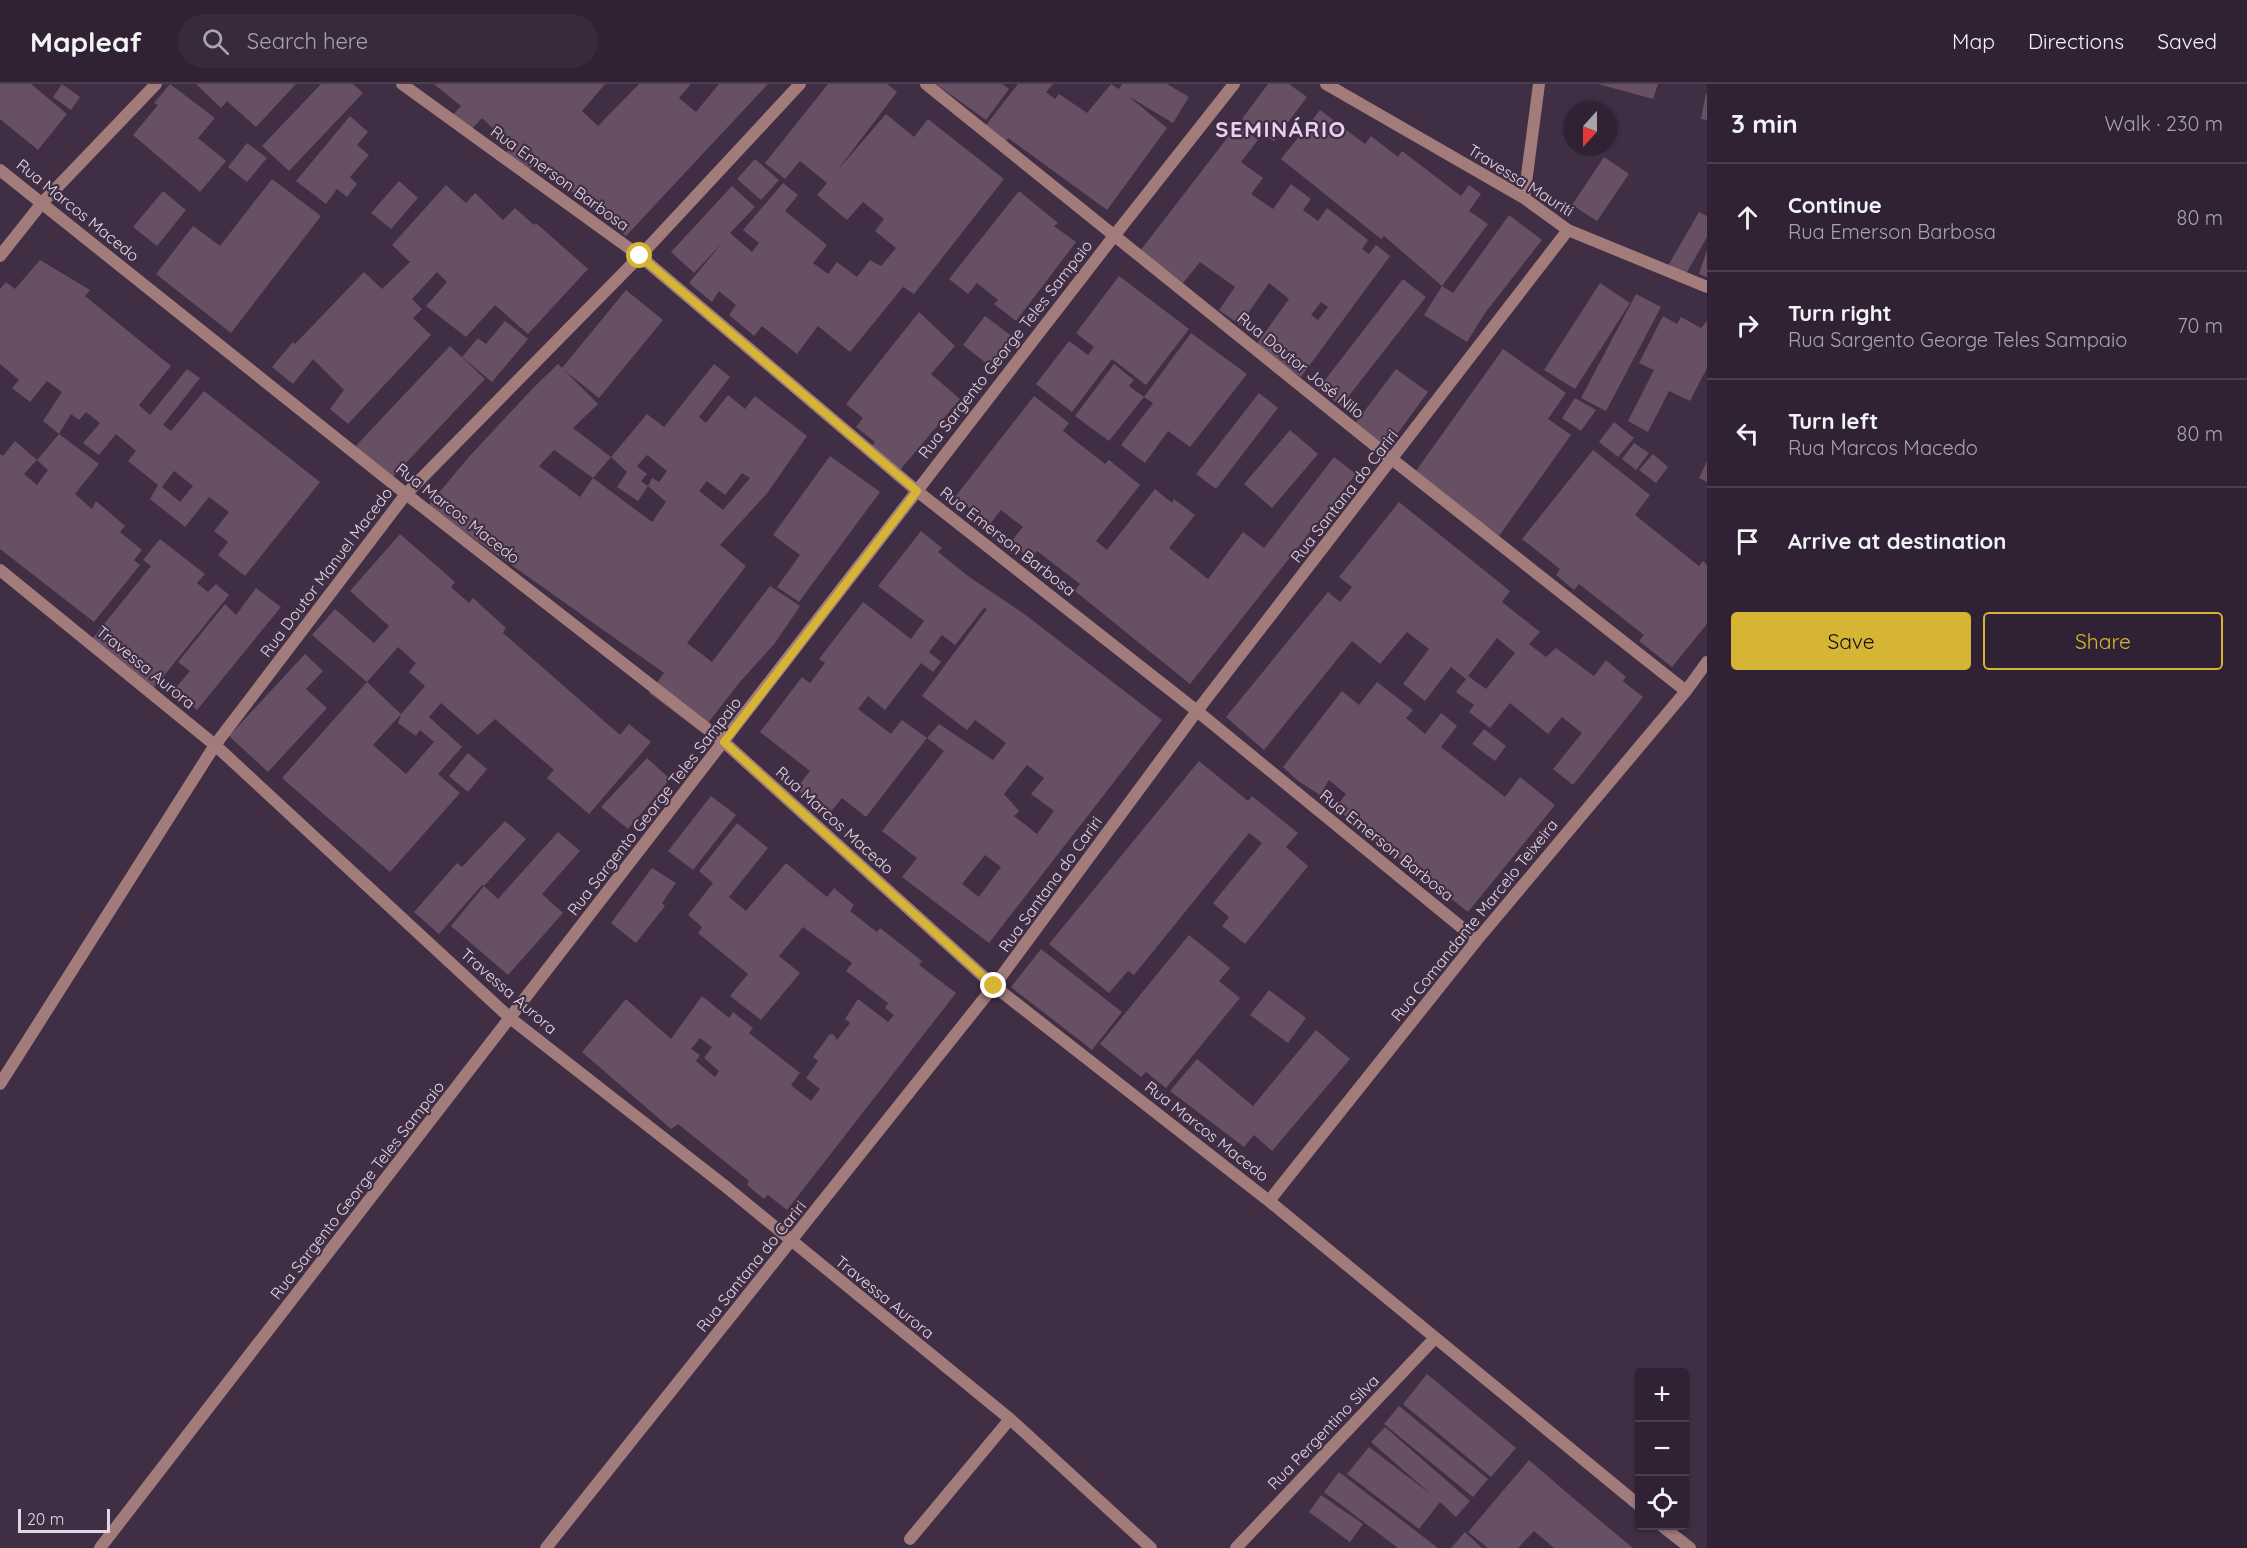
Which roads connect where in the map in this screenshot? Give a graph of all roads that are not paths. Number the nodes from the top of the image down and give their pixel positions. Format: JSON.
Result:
{"nodes":[{"id":1,"x":156,"y":84,"type":"edge"},
{"id":2,"x":402,"y":84,"type":"edge"},
{"id":3,"x":800,"y":84,"type":"edge"},
{"id":4,"x":926,"y":84,"type":"edge"},
{"id":5,"x":1234,"y":84,"type":"edge"},
{"id":6,"x":1326,"y":84,"type":"edge"},
{"id":7,"x":1539,"y":84,"type":"edge"},
{"id":8,"x":0,"y":170,"type":"edge"},
{"id":9,"x":1524,"y":198,"type":"junction"},
{"id":10,"x":42,"y":203,"type":"junction"},
{"id":11,"x":1568,"y":230,"type":"junction"},
{"id":12,"x":1114,"y":236,"type":"junction"},
{"id":13,"x":0,"y":256,"type":"edge"},
{"id":14,"x":640,"y":256,"type":"junction"},
{"id":15,"x":1707,"y":287,"type":"edge"},
{"id":16,"x":1393,"y":460,"type":"junction"},
{"id":17,"x":917,"y":491,"type":"junction"},
{"id":18,"x":406,"y":494,"type":"junction"},
{"id":19,"x":0,"y":570,"type":"edge"},
{"id":20,"x":1707,"y":662,"type":"edge"},
{"id":21,"x":1686,"y":691,"type":"junction"},
{"id":22,"x":1197,"y":711,"type":"junction"},
{"id":23,"x":724,"y":742,"type":"junction"},
{"id":24,"x":214,"y":745,"type":"junction"},
{"id":25,"x":1477,"y":940,"type":"junction"},
{"id":26,"x":994,"y":986,"type":"junction"},
{"id":27,"x":510,"y":1018,"type":"junction"},
{"id":28,"x":0,"y":1084,"type":"edge"},
{"id":29,"x":1269,"y":1201,"type":"junction"},
{"id":30,"x":791,"y":1242,"type":"junction"},
{"id":31,"x":1435,"y":1338,"type":"junction"},
{"id":32,"x":1010,"y":1419,"type":"junction"},
{"id":33,"x":1635,"y":1502,"type":"edge"},
{"id":34,"x":1667,"y":1530,"type":"edge"},
{"id":35,"x":910,"y":1539,"type":"dead end"},
{"id":36,"x":100,"y":1548,"type":"edge"},
{"id":37,"x":546,"y":1548,"type":"edge"},
{"id":38,"x":1151,"y":1548,"type":"edge"},
{"id":39,"x":1236,"y":1548,"type":"edge"},
{"id":40,"x":1690,"y":1548,"type":"edge"}],
"edges":[{"from":1,"to":10,"type":"street"},
{"from":2,"to":14,"type":"street","name":"Rua Emerson Barbosa"},
{"from":3,"to":14,"type":"street","name":"Rua Doutor Manuel Macedo"},
{"from":4,"to":12,"type":"street","name":"Rua Doutor José Nilo"},
{"from":5,"to":12,"type":"street","name":"Rua Sargento George Teles Sampaio"},
{"from":6,"to":9,"type":"street","name":"Travessa Mauriti"},
{"from":7,"to":9,"type":"street"},
{"from":8,"to":10,"type":"street","name":"Rua Marcos Macedo"},
{"from":9,"to":11,"type":"street","name":"Travessa Mauriti"},
{"from":10,"to":13,"type":"street"},
{"from":10,"to":18,"type":"street","name":"Rua Marcos Macedo"},
{"from":11,"to":15,"type":"street","name":"Travessa Mauriti"},
{"from":11,"to":16,"type":"street","name":"Rua Santana do Cariri"},
{"from":12,"to":16,"type":"street","name":"Rua Doutor José Nilo"},
{"from":12,"to":17,"type":"street","name":"Rua Sargento George Teles Sampaio"},
{"from":14,"to":17,"type":"street","name":"Rua Emerson Barbosa"},
{"from":14,"to":18,"type":"street","name":"Rua Doutor Manuel Macedo"},
{"from":16,"to":21,"type":"street","name":"Rua Doutor José Nilo"},
{"from":16,"to":22,"type":"street","name":"Rua Santana do Cariri"},
{"from":17,"to":22,"type":"street","name":"Rua Emerson Barbosa"},
{"from":17,"to":23,"type":"street","name":"Rua Sargento George Teles Sampaio"},
{"from":18,"to":23,"type":"street","name":"Rua Marcos Macedo"},
{"from":18,"to":24,"type":"street","name":"Rua Doutor Manuel Macedo"},
{"from":19,"to":24,"type":"street","name":"Travessa Aurora"},
{"from":20,"to":21,"type":"street","name":"Rua Comandante Marcelo Teixeira"},
{"from":21,"to":25,"type":"street","name":"Rua Comandante Marcelo Teixeira"},
{"from":22,"to":25,"type":"street","name":"Rua Emerson Barbosa"},
{"from":22,"to":26,"type":"street","name":"Rua Santana do Cariri"},
{"from":23,"to":26,"type":"street","name":"Rua Marcos Macedo"},
{"from":23,"to":27,"type":"street","name":"Rua Sargento George Teles Sampaio"},
{"from":24,"to":27,"type":"street","name":"Travessa Aurora"},
{"from":24,"to":28,"type":"street","name":"Rua Doutor Manuel Macedo"},
{"from":25,"to":29,"type":"street","name":"Rua Comandante Marcelo Teixeira"},
{"from":26,"to":29,"type":"street","name":"Rua Marcos Macedo"},
{"from":26,"to":30,"type":"street","name":"Rua Santana do Cariri"},
{"from":27,"to":30,"type":"street","name":"Travessa Aurora"},
{"from":27,"to":36,"type":"street","name":"Rua Sargento George Teles Sampaio"},
{"from":29,"to":31,"type":"street","name":"Rua Marcos Macedo"},
{"from":30,"to":32,"type":"street","name":"Travessa Aurora"},
{"from":30,"to":37,"type":"street","name":"Rua Santana do Cariri"},
{"from":31,"to":33,"type":"street","name":"Rua Marcos Macedo"},
{"from":31,"to":39,"type":"street","name":"Rua Pergentino Silva"},
{"from":32,"to":35,"type":"street"},
{"from":32,"to":38,"type":"street","name":"Travessa Aurora"},
{"from":34,"to":40,"type":"street"}]}
